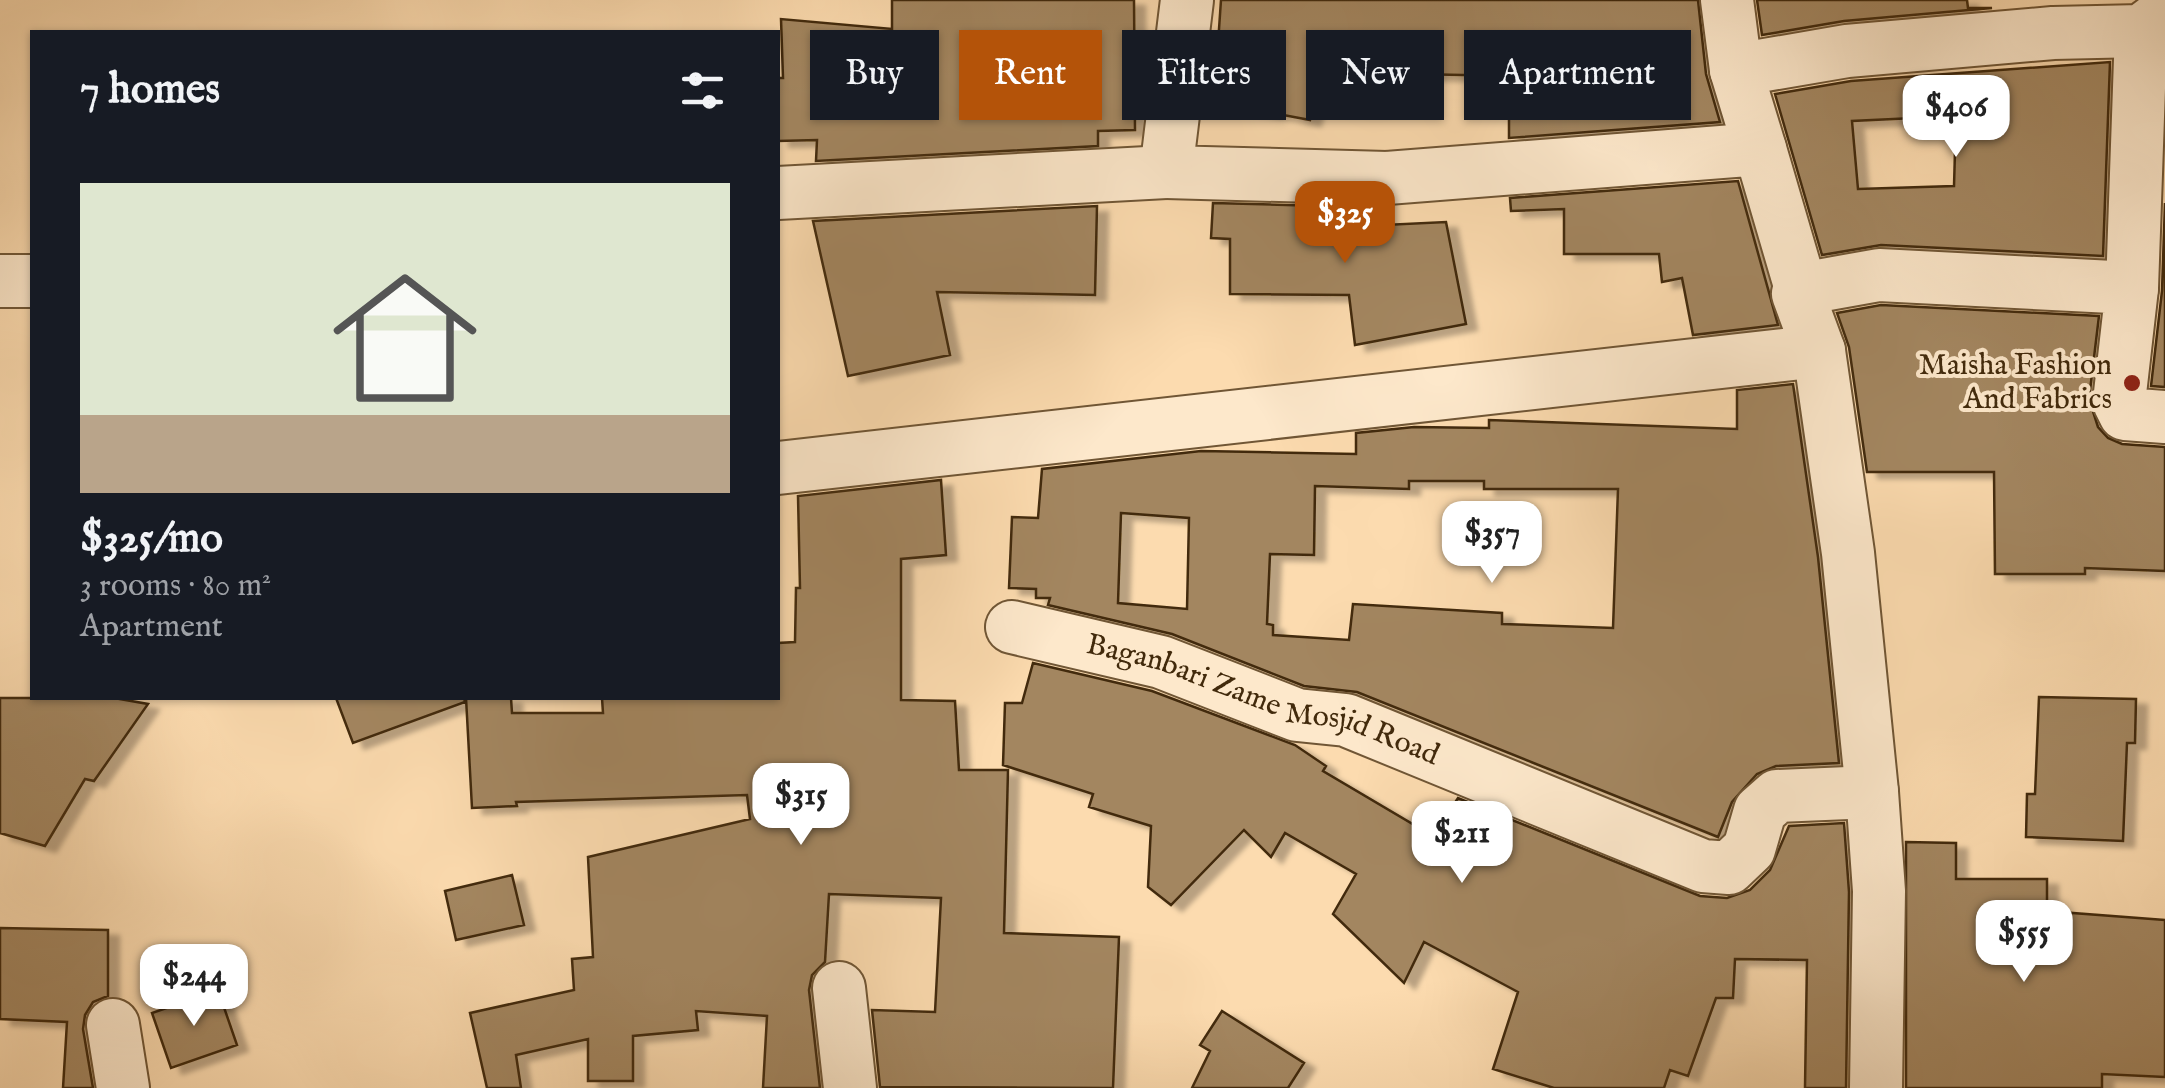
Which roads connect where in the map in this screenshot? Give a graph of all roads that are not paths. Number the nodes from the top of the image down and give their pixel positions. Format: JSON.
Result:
{"nodes":[{"id":1,"x":1187,"y":0,"type":"edge"},
{"id":2,"x":1727,"y":0,"type":"edge"},
{"id":3,"x":2052,"y":16,"type":"edge"},
{"id":4,"x":2153,"y":22,"type":"edge"},
{"id":5,"x":1736,"y":70,"type":"junction"},
{"id":6,"x":1760,"y":148,"type":"junction"},
{"id":7,"x":1166,"y":172,"type":"junction"},
{"id":8,"x":780,"y":192,"type":"edge"},
{"id":9,"x":0,"y":281,"type":"edge"},
{"id":10,"x":30,"y":281,"type":"edge"},
{"id":11,"x":2132,"y":288,"type":"junction"},
{"id":12,"x":1801,"y":289,"type":"junction"},
{"id":13,"x":1819,"y":350,"type":"junction"},
{"id":14,"x":2165,"y":417,"type":"edge"},
{"id":15,"x":780,"y":468,"type":"edge"},
{"id":16,"x":1012,"y":626,"type":"dead end"},
{"id":17,"x":1872,"y":792,"type":"junction"},
{"id":18,"x":839,"y":988,"type":"dead end"},
{"id":19,"x":113,"y":1025,"type":"dead end"},
{"id":20,"x":123,"y":1088,"type":"edge"},
{"id":21,"x":850,"y":1088,"type":"edge"},
{"id":22,"x":1876,"y":1088,"type":"edge"}],
"edges":[{"from":1,"to":7,"type":"street"},
{"from":2,"to":5,"type":"street"},
{"from":3,"to":4,"type":"street"},
{"from":3,"to":5,"type":"street"},
{"from":4,"to":11,"type":"street"},
{"from":5,"to":6,"type":"street"},
{"from":6,"to":7,"type":"street"},
{"from":6,"to":12,"type":"street"},
{"from":7,"to":8,"type":"street"},
{"from":9,"to":10,"type":"street"},
{"from":11,"to":12,"type":"street"},
{"from":11,"to":14,"type":"street"},
{"from":12,"to":13,"type":"street"},
{"from":13,"to":15,"type":"street"},
{"from":13,"to":17,"type":"street"},
{"from":16,"to":17,"type":"street","name":"Baganbari Zame Mosjid Road"},
{"from":17,"to":22,"type":"street"},
{"from":18,"to":21,"type":"street"},
{"from":19,"to":20,"type":"street"}]}
